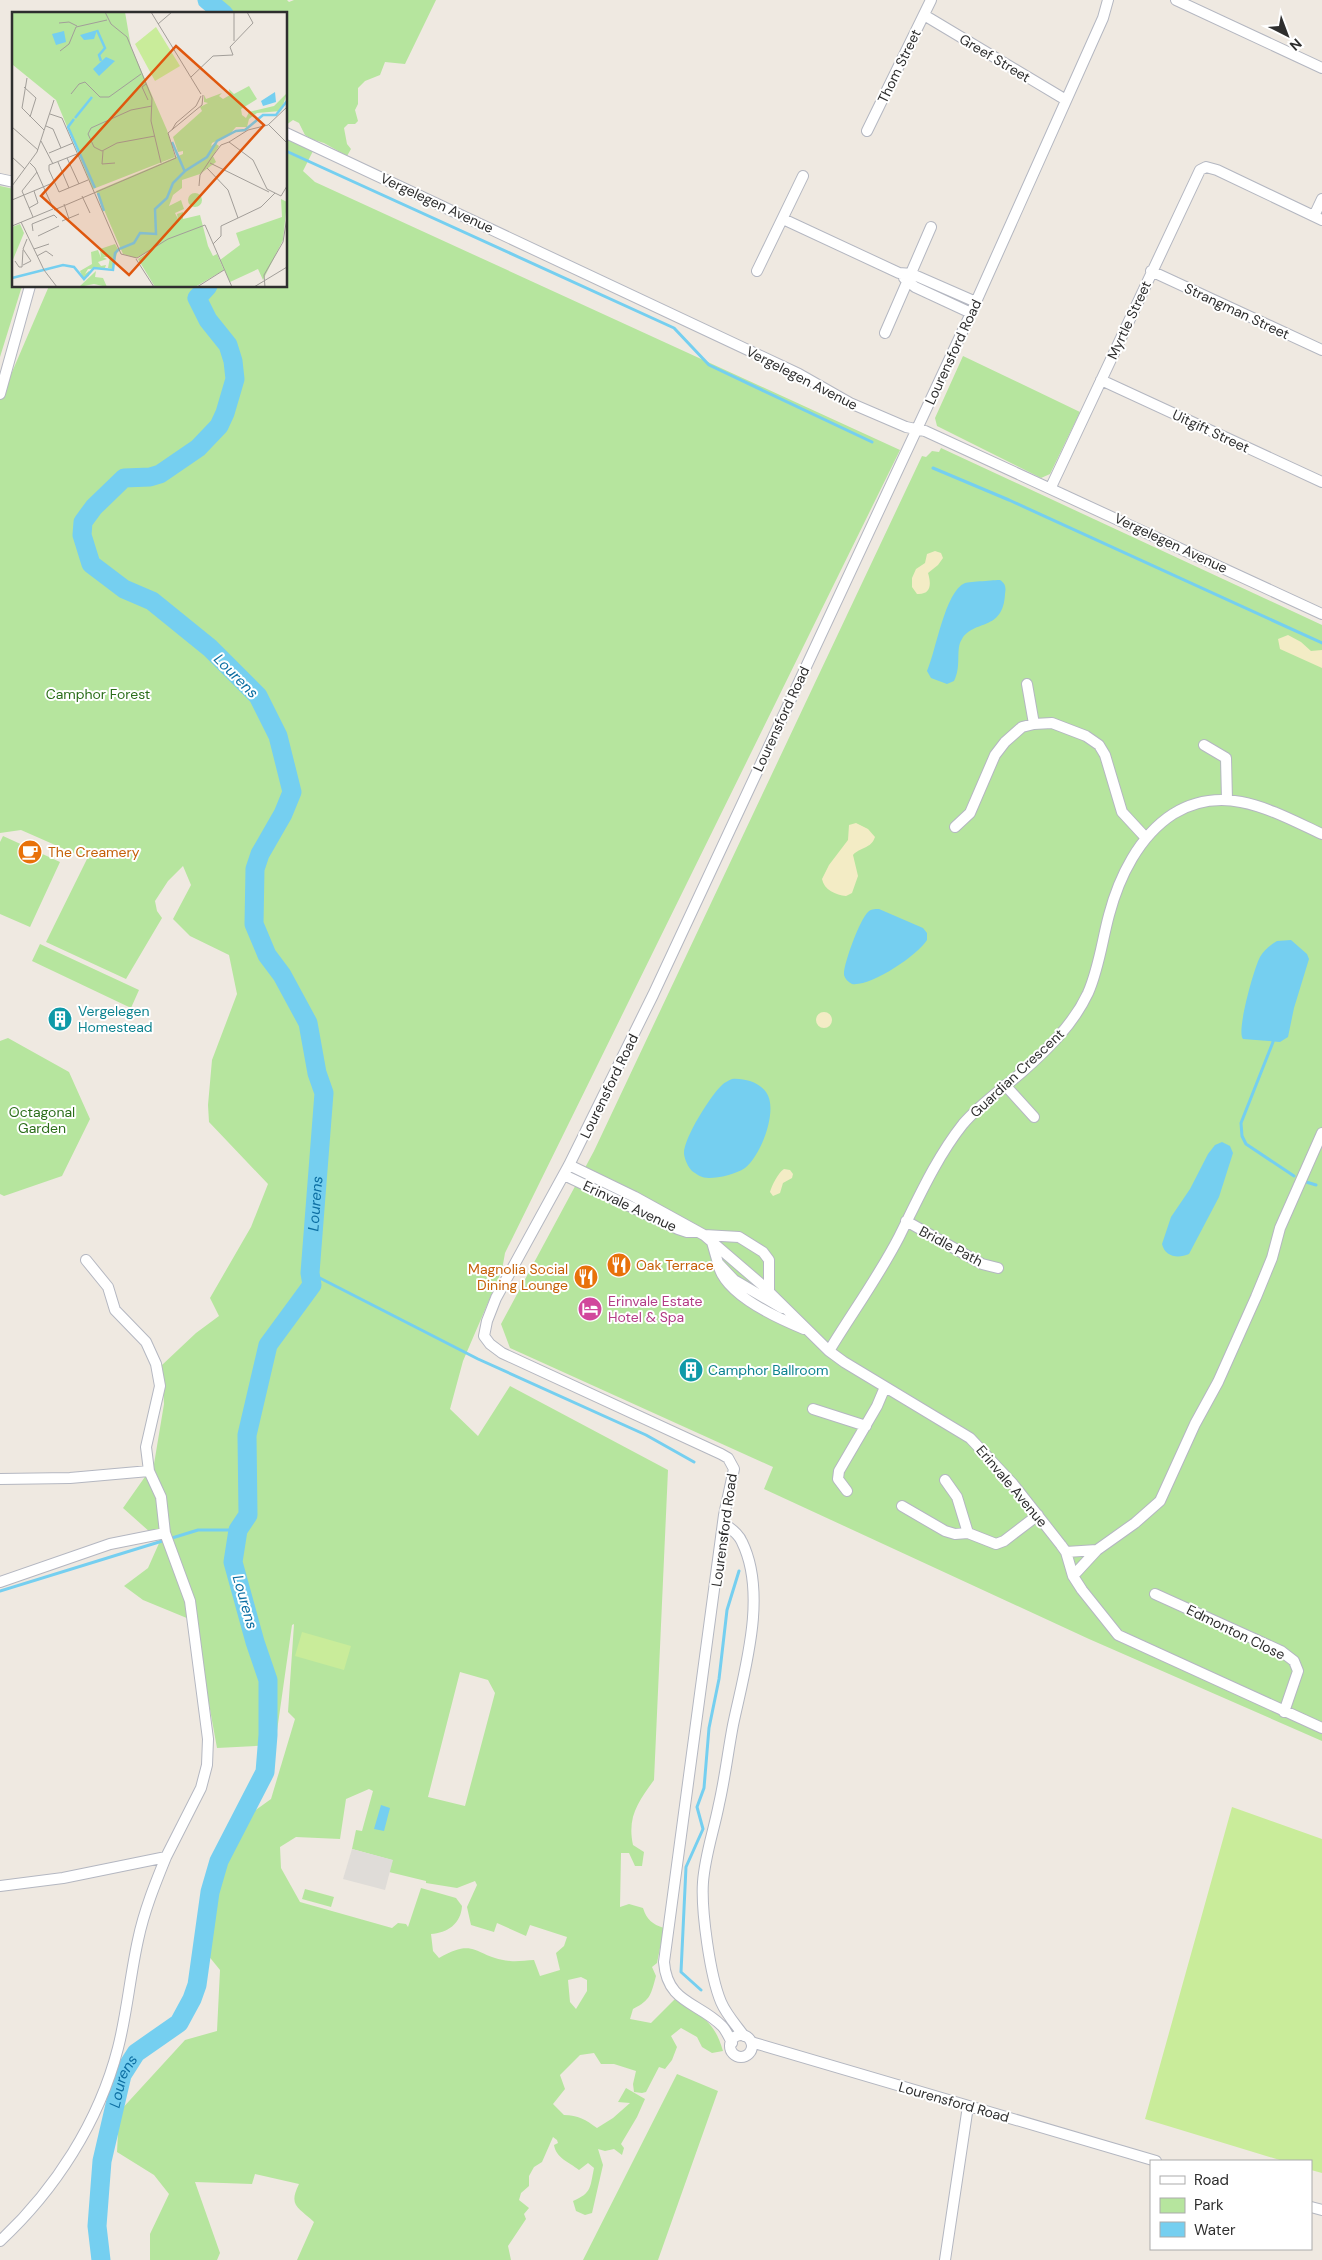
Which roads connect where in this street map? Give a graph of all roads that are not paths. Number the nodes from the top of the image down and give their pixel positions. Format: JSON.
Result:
{"nodes":[{"id":1,"x":931,"y":0,"type":"edge"},
{"id":2,"x":1108,"y":0,"type":"edge"},
{"id":3,"x":1116,"y":0,"type":"edge"},
{"id":4,"x":1176,"y":0,"type":"edge"},
{"id":5,"x":924,"y":15,"type":"junction"},
{"id":6,"x":1103,"y":18,"type":"junction"},
{"id":7,"x":1322,"y":68,"type":"edge"},
{"id":8,"x":1066,"y":100,"type":"junction"},
{"id":9,"x":867,"y":131,"type":"dead end"},
{"id":10,"x":291,"y":134,"type":"edge"},
{"id":11,"x":803,"y":176,"type":"dead end"},
{"id":12,"x":1322,"y":199,"type":"edge"},
{"id":13,"x":1318,"y":218,"type":"edge"},
{"id":14,"x":783,"y":219,"type":"junction"},
{"id":15,"x":931,"y":226,"type":"dead end"},
{"id":16,"x":757,"y":271,"type":"dead end"},
{"id":17,"x":1151,"y":271,"type":"junction"},
{"id":18,"x":910,"y":278,"type":"junction"},
{"id":19,"x":29,"y":288,"type":"edge"},
{"id":20,"x":976,"y":302,"type":"junction"},
{"id":21,"x":971,"y":313,"type":"junction"},
{"id":22,"x":885,"y":333,"type":"dead end"},
{"id":23,"x":1322,"y":350,"type":"edge"},
{"id":24,"x":1101,"y":380,"type":"junction"},
{"id":25,"x":0,"y":394,"type":"edge"},
{"id":26,"x":917,"y":428,"type":"junction"},
{"id":27,"x":1322,"y":482,"type":"edge"},
{"id":28,"x":1051,"y":488,"type":"junction"},
{"id":29,"x":1322,"y":614,"type":"edge"},
{"id":30,"x":1028,"y":684,"type":"dead end"},
{"id":31,"x":1034,"y":724,"type":"junction"},
{"id":32,"x":1204,"y":745,"type":"dead end"},
{"id":33,"x":1227,"y":800,"type":"junction"},
{"id":34,"x":955,"y":827,"type":"dead end"},
{"id":35,"x":1322,"y":834,"type":"edge"},
{"id":36,"x":1146,"y":838,"type":"junction"},
{"id":37,"x":1005,"y":1085,"type":"junction"},
{"id":38,"x":1034,"y":1117,"type":"dead end"},
{"id":39,"x":1322,"y":1133,"type":"edge"},
{"id":40,"x":570,"y":1165,"type":"junction"},
{"id":41,"x":564,"y":1175,"type":"junction"},
{"id":42,"x":906,"y":1221,"type":"junction"},
{"id":43,"x":700,"y":1233,"type":"junction"},
{"id":44,"x":712,"y":1242,"type":"junction"},
{"id":45,"x":86,"y":1260,"type":"dead end"},
{"id":46,"x":718,"y":1262,"type":"junction"},
{"id":47,"x":998,"y":1268,"type":"dead end"},
{"id":48,"x":769,"y":1292,"type":"junction"},
{"id":49,"x":789,"y":1312,"type":"junction"},
{"id":50,"x":810,"y":1332,"type":"junction"},
{"id":51,"x":828,"y":1351,"type":"junction"},
{"id":52,"x":885,"y":1387,"type":"junction"},
{"id":53,"x":812,"y":1409,"type":"dead end"},
{"id":54,"x":866,"y":1426,"type":"junction"},
{"id":55,"x":149,"y":1471,"type":"junction"},
{"id":56,"x":0,"y":1479,"type":"edge"},
{"id":57,"x":944,"y":1480,"type":"dead end"},
{"id":58,"x":847,"y":1490,"type":"dead end"},
{"id":59,"x":902,"y":1506,"type":"dead end"},
{"id":60,"x":1038,"y":1515,"type":"junction"},
{"id":61,"x":724,"y":1523,"type":"junction"},
{"id":62,"x":165,"y":1532,"type":"junction"},
{"id":63,"x":968,"y":1533,"type":"junction"},
{"id":64,"x":1097,"y":1550,"type":"junction"},
{"id":65,"x":1066,"y":1552,"type":"junction"},
{"id":66,"x":1074,"y":1576,"type":"junction"},
{"id":67,"x":0,"y":1582,"type":"edge"},
{"id":68,"x":1155,"y":1594,"type":"dead end"},
{"id":69,"x":1284,"y":1712,"type":"junction"},
{"id":70,"x":1322,"y":1728,"type":"edge"},
{"id":71,"x":166,"y":1856,"type":"junction"},
{"id":72,"x":0,"y":1886,"type":"edge"},
{"id":73,"x":748,"y":2039,"type":"junction"},
{"id":74,"x":732,"y":2043,"type":"junction"},
{"id":75,"x":968,"y":2106,"type":"junction"},
{"id":76,"x":1153,"y":2160,"type":"edge"},
{"id":77,"x":0,"y":2241,"type":"edge"},
{"id":78,"x":945,"y":2260,"type":"edge"}],
"edges":[{"from":1,"to":5,"type":"street","name":"Thom Street"},
{"from":2,"to":6,"type":"street","name":"Lourensford Road"},
{"from":3,"to":6,"type":"street","name":"Lourensford Road"},
{"from":4,"to":7,"type":"street"},
{"from":5,"to":8,"type":"street","name":"Greef Street"},
{"from":5,"to":9,"type":"street","name":"Thom Street"},
{"from":6,"to":8,"type":"street","name":"Lourensford Road"},
{"from":8,"to":20,"type":"street","name":"Lourensford Road"},
{"from":10,"to":26,"type":"street","name":"Vergelegen Avenue"},
{"from":11,"to":14,"type":"street"},
{"from":12,"to":13,"type":"street"},
{"from":13,"to":17,"type":"street","name":"Myrtle Street"},
{"from":14,"to":16,"type":"street"},
{"from":14,"to":18,"type":"street"},
{"from":15,"to":18,"type":"street"},
{"from":17,"to":23,"type":"street","name":"Strangman Street"},
{"from":17,"to":24,"type":"street","name":"Myrtle Street"},
{"from":18,"to":20,"type":"street"},
{"from":18,"to":21,"type":"street"},
{"from":18,"to":22,"type":"street"},
{"from":19,"to":25,"type":"street"},
{"from":20,"to":21,"type":"street","name":"Lourensford Road"},
{"from":21,"to":26,"type":"street","name":"Lourensford Road"},
{"from":24,"to":27,"type":"street","name":"Uitgift Street"},
{"from":24,"to":28,"type":"street","name":"Myrtle Street"},
{"from":26,"to":28,"type":"street","name":"Vergelegen Avenue"},
{"from":26,"to":40,"type":"street","name":"Lourensford Road"},
{"from":28,"to":29,"type":"street","name":"Vergelegen Avenue"},
{"from":30,"to":31,"type":"street"},
{"from":31,"to":34,"type":"street"},
{"from":31,"to":36,"type":"street"},
{"from":32,"to":33,"type":"street"},
{"from":33,"to":35,"type":"street","name":"Guardian Crescent"},
{"from":33,"to":36,"type":"street","name":"Guardian Crescent"},
{"from":36,"to":37,"type":"street","name":"Guardian Crescent"},
{"from":37,"to":38,"type":"street"},
{"from":37,"to":42,"type":"street","name":"Guardian Crescent"},
{"from":39,"to":64,"type":"street"},
{"from":40,"to":41,"type":"street","name":"Lourensford Road"},
{"from":40,"to":43,"type":"street","name":"Erinvale Avenue"},
{"from":41,"to":43,"type":"street","name":"Erinvale Avenue"},
{"from":41,"to":61,"type":"street","name":"Lourensford Road"},
{"from":42,"to":47,"type":"street","name":"Bridle Path"},
{"from":42,"to":51,"type":"street","name":"Guardian Crescent"},
{"from":43,"to":44,"type":"street","name":"Erinvale Avenue"},
{"from":43,"to":48,"type":"street"},
{"from":44,"to":46,"type":"street"},
{"from":44,"to":48,"type":"street","name":"Erinvale Avenue"},
{"from":45,"to":55,"type":"street"},
{"from":46,"to":49,"type":"street"},
{"from":46,"to":50,"type":"street"},
{"from":48,"to":49,"type":"street","name":"Erinvale Avenue"},
{"from":49,"to":50,"type":"street","name":"Erinvale Avenue"},
{"from":50,"to":51,"type":"street","name":"Erinvale Avenue"},
{"from":51,"to":52,"type":"street","name":"Erinvale Avenue"},
{"from":52,"to":54,"type":"street"},
{"from":52,"to":60,"type":"street","name":"Erinvale Avenue"},
{"from":53,"to":54,"type":"street"},
{"from":54,"to":58,"type":"street"},
{"from":55,"to":56,"type":"street"},
{"from":55,"to":62,"type":"street"},
{"from":57,"to":63,"type":"street"},
{"from":59,"to":63,"type":"street"},
{"from":60,"to":63,"type":"street"},
{"from":60,"to":65,"type":"street","name":"Erinvale Avenue"},
{"from":61,"to":73,"type":"street"},
{"from":61,"to":74,"type":"street","name":"Lourensford Road"},
{"from":62,"to":67,"type":"street"},
{"from":62,"to":71,"type":"street"},
{"from":64,"to":65,"type":"street"},
{"from":64,"to":66,"type":"street"},
{"from":65,"to":66,"type":"street","name":"Erinvale Avenue"},
{"from":66,"to":69,"type":"street","name":"Erinvale Avenue"},
{"from":68,"to":69,"type":"street","name":"Edmonton Close"},
{"from":69,"to":70,"type":"street","name":"Erinvale Avenue"},
{"from":71,"to":72,"type":"street"},
{"from":71,"to":77,"type":"street"},
{"from":73,"to":74,"type":"street"},
{"from":73,"to":74,"type":"street"},
{"from":73,"to":75,"type":"street","name":"Lourensford Road"},
{"from":75,"to":76,"type":"street","name":"Lourensford Road"},
{"from":75,"to":78,"type":"street"}]}
